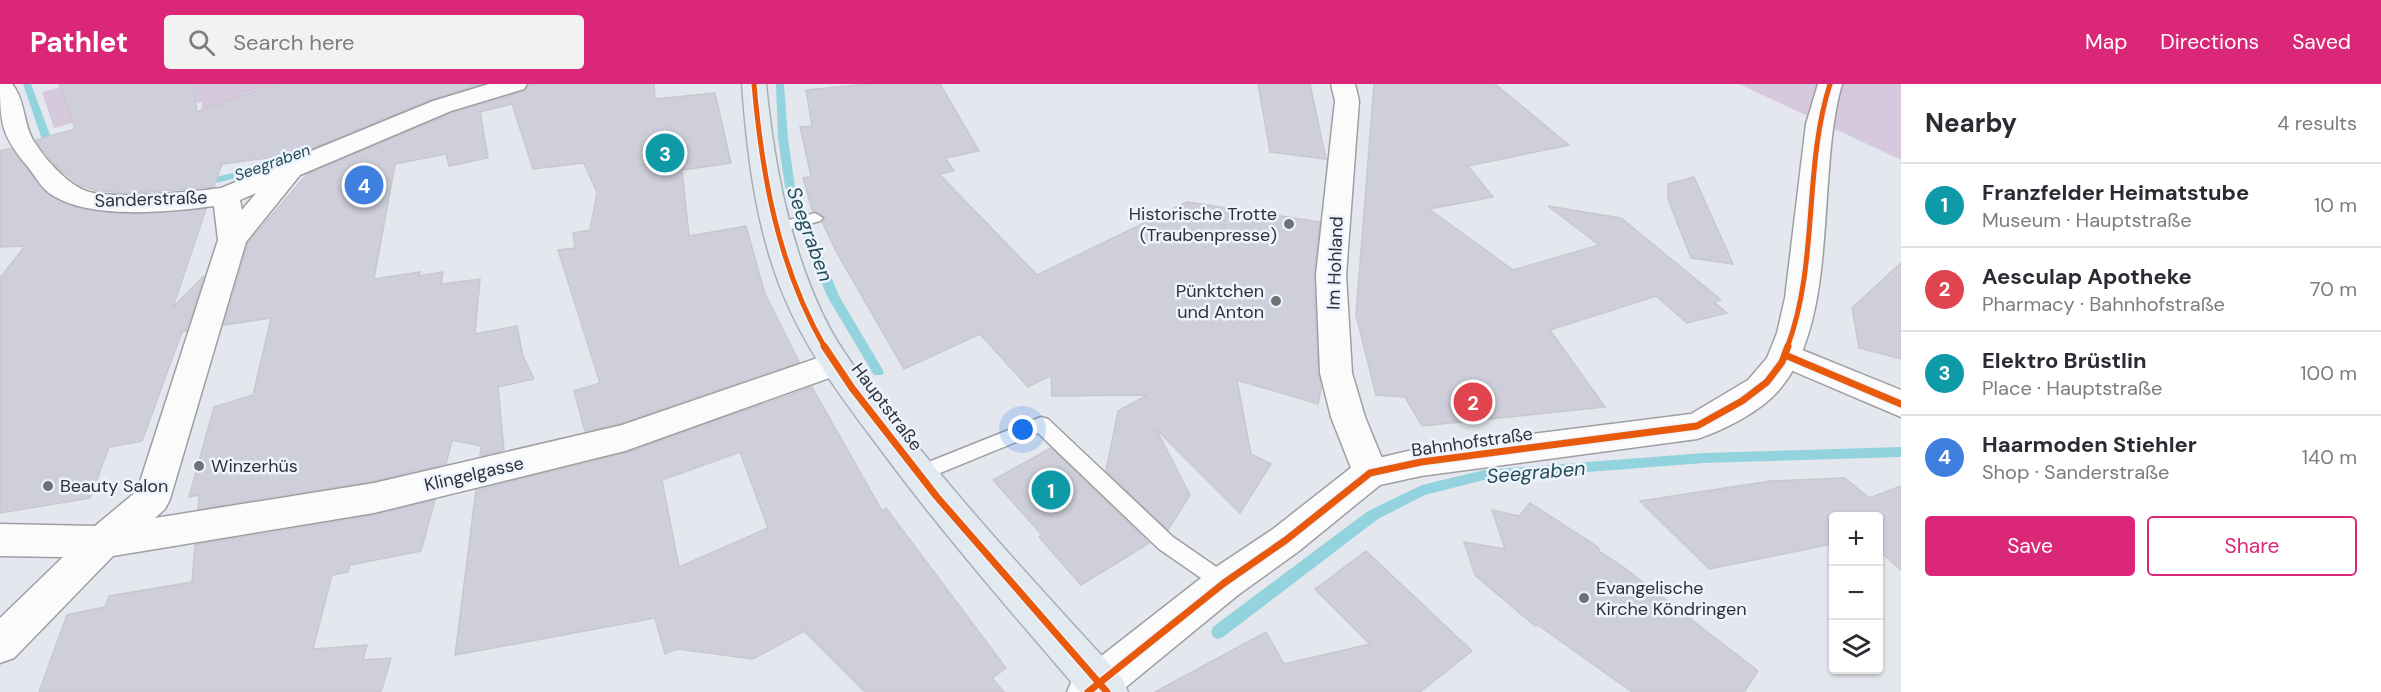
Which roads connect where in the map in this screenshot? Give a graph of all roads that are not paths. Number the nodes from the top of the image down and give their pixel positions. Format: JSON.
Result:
{"nodes":[{"id":1,"x":0,"y":84,"type":"edge"},
{"id":2,"x":515,"y":84,"type":"edge"},
{"id":3,"x":754,"y":84,"type":"edge"},
{"id":4,"x":1344,"y":84,"type":"edge"},
{"id":5,"x":1830,"y":84,"type":"edge"},
{"id":6,"x":291,"y":170,"type":"junction"},
{"id":7,"x":226,"y":196,"type":"junction"},
{"id":8,"x":232,"y":240,"type":"junction"},
{"id":9,"x":1785,"y":356,"type":"junction"},
{"id":10,"x":835,"y":364,"type":"junction"},
{"id":11,"x":1901,"y":404,"type":"edge"},
{"id":12,"x":1370,"y":473,"type":"junction"},
{"id":13,"x":918,"y":474,"type":"junction"},
{"id":14,"x":0,"y":540,"type":"edge"},
{"id":15,"x":102,"y":542,"type":"junction"},
{"id":16,"x":1224,"y":583,"type":"junction"},
{"id":17,"x":0,"y":645,"type":"edge"},
{"id":18,"x":1098,"y":689,"type":"edge"}],
"edges":[{"from":1,"to":7,"type":"street","name":"Sanderstraße"},
{"from":2,"to":6,"type":"street","name":"Sanderstraße"},
{"from":3,"to":10,"type":"main road","name":"Hauptstraße"},
{"from":4,"to":12,"type":"street","name":"Im Hohland"},
{"from":5,"to":9,"type":"street","name":"Bahnhofstraße"},
{"from":6,"to":7,"type":"street","name":"Sanderstraße"},
{"from":6,"to":8,"type":"street","name":"Sanderstraße"},
{"from":7,"to":8,"type":"street"},
{"from":8,"to":15,"type":"street"},
{"from":9,"to":11,"type":"street"},
{"from":9,"to":12,"type":"street","name":"Bahnhofstraße"},
{"from":10,"to":13,"type":"main road","name":"Hauptstraße"},
{"from":10,"to":15,"type":"street","name":"Klingelgasse"},
{"from":12,"to":16,"type":"street","name":"Bahnhofstraße"},
{"from":13,"to":16,"type":"lane"},
{"from":13,"to":18,"type":"main road","name":"Hauptstraße"},
{"from":14,"to":15,"type":"street","name":"Klingelgasse"},
{"from":15,"to":17,"type":"street"},
{"from":16,"to":18,"type":"street","name":"Bahnhofstraße"}]}
